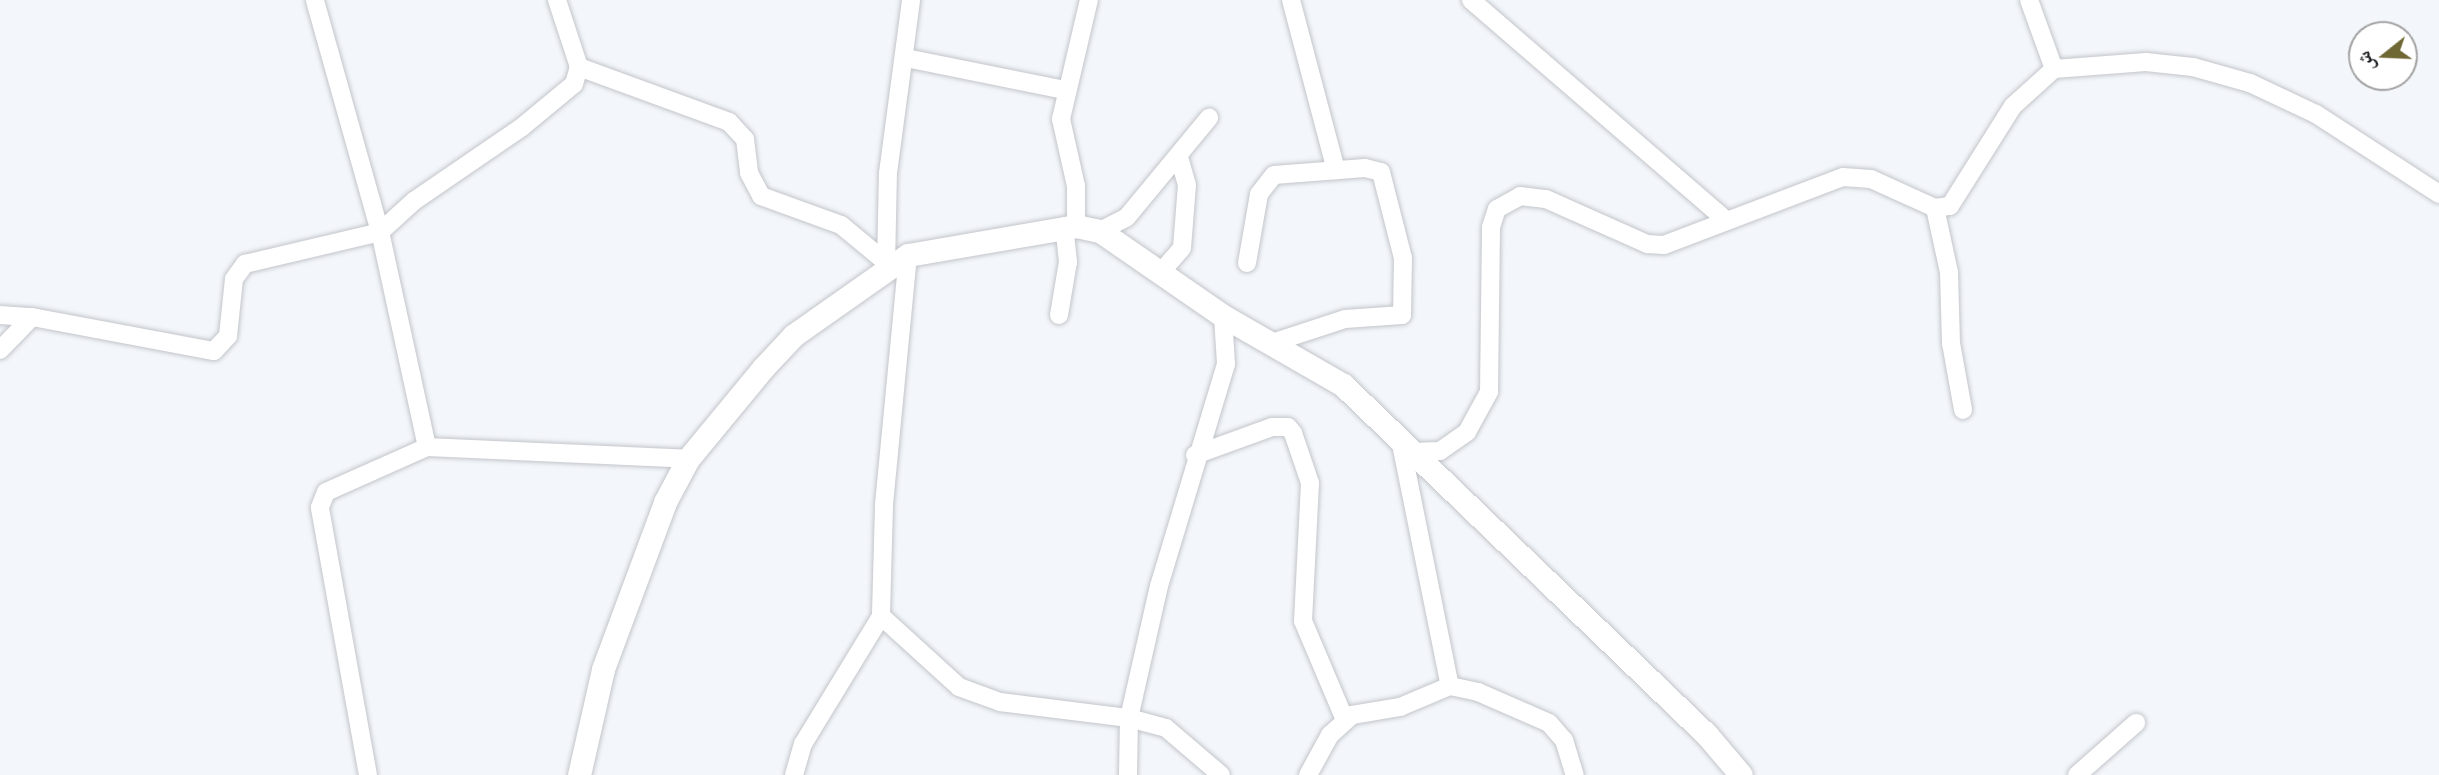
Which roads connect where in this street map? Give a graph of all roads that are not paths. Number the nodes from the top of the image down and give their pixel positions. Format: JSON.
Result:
{"nodes":[{"id":1,"x":315,"y":0,"type":"edge"},
{"id":2,"x":557,"y":0,"type":"edge"},
{"id":3,"x":1089,"y":0,"type":"edge"},
{"id":4,"x":1290,"y":0,"type":"edge"},
{"id":5,"x":1471,"y":0,"type":"edge"},
{"id":6,"x":2029,"y":0,"type":"edge"},
{"id":7,"x":910,"y":1,"type":"edge"},
{"id":8,"x":906,"y":58,"type":"junction"},
{"id":9,"x":579,"y":67,"type":"junction"},
{"id":10,"x":2054,"y":69,"type":"junction"},
{"id":11,"x":1064,"y":90,"type":"junction"},
{"id":12,"x":1209,"y":118,"type":"dead end"},
{"id":13,"x":1179,"y":157,"type":"junction"},
{"id":14,"x":1336,"y":170,"type":"junction"},
{"id":15,"x":2439,"y":194,"type":"edge"},
{"id":16,"x":1935,"y":208,"type":"junction"},
{"id":17,"x":1727,"y":221,"type":"junction"},
{"id":18,"x":1070,"y":226,"type":"junction"},
{"id":19,"x":1100,"y":231,"type":"junction"},
{"id":20,"x":380,"y":232,"type":"junction"},
{"id":21,"x":1247,"y":263,"type":"dead end"},
{"id":22,"x":890,"y":264,"type":"junction"},
{"id":23,"x":1162,"y":271,"type":"junction"},
{"id":24,"x":0,"y":315,"type":"edge"},
{"id":25,"x":1059,"y":315,"type":"dead end"},
{"id":26,"x":1223,"y":316,"type":"junction"},
{"id":27,"x":32,"y":317,"type":"junction"},
{"id":28,"x":1272,"y":343,"type":"junction"},
{"id":29,"x":0,"y":350,"type":"edge"},
{"id":30,"x":1963,"y":410,"type":"dead end"},
{"id":31,"x":1406,"y":445,"type":"junction"},
{"id":32,"x":427,"y":447,"type":"junction"},
{"id":33,"x":1195,"y":455,"type":"junction"},
{"id":34,"x":688,"y":459,"type":"junction"},
{"id":35,"x":881,"y":616,"type":"junction"},
{"id":36,"x":1450,"y":686,"type":"junction"},
{"id":37,"x":1129,"y":718,"type":"junction"},
{"id":38,"x":1345,"y":720,"type":"junction"},
{"id":39,"x":2136,"y":723,"type":"dead end"},
{"id":40,"x":368,"y":775,"type":"edge"},
{"id":41,"x":579,"y":775,"type":"edge"},
{"id":42,"x":794,"y":775,"type":"edge"},
{"id":43,"x":1128,"y":775,"type":"edge"},
{"id":44,"x":1221,"y":775,"type":"edge"},
{"id":45,"x":1308,"y":775,"type":"edge"},
{"id":46,"x":1575,"y":775,"type":"edge"},
{"id":47,"x":1741,"y":775,"type":"edge"},
{"id":48,"x":2077,"y":775,"type":"edge"}],
"edges":[{"from":1,"to":20,"type":"street"},
{"from":2,"to":9,"type":"street"},
{"from":3,"to":11,"type":"street"},
{"from":4,"to":14,"type":"street"},
{"from":5,"to":17,"type":"street"},
{"from":6,"to":10,"type":"street"},
{"from":7,"to":8,"type":"street"},
{"from":8,"to":11,"type":"street"},
{"from":8,"to":22,"type":"street"},
{"from":9,"to":20,"type":"street"},
{"from":9,"to":22,"type":"street"},
{"from":10,"to":15,"type":"street"},
{"from":10,"to":16,"type":"street"},
{"from":11,"to":18,"type":"street"},
{"from":12,"to":13,"type":"street"},
{"from":13,"to":19,"type":"street"},
{"from":13,"to":23,"type":"street"},
{"from":14,"to":21,"type":"street"},
{"from":14,"to":28,"type":"street"},
{"from":16,"to":17,"type":"street"},
{"from":16,"to":30,"type":"street"},
{"from":17,"to":31,"type":"street"},
{"from":18,"to":19,"type":"street"},
{"from":18,"to":22,"type":"street"},
{"from":18,"to":25,"type":"street"},
{"from":19,"to":23,"type":"street"},
{"from":20,"to":27,"type":"street"},
{"from":20,"to":32,"type":"street"},
{"from":22,"to":34,"type":"street"},
{"from":22,"to":35,"type":"street"},
{"from":23,"to":26,"type":"street"},
{"from":24,"to":27,"type":"street"},
{"from":26,"to":28,"type":"street"},
{"from":26,"to":33,"type":"street"},
{"from":27,"to":29,"type":"street"},
{"from":28,"to":31,"type":"street"},
{"from":31,"to":36,"type":"street"},
{"from":31,"to":47,"type":"street"},
{"from":32,"to":34,"type":"street"},
{"from":32,"to":40,"type":"street"},
{"from":33,"to":37,"type":"street"},
{"from":33,"to":38,"type":"street"},
{"from":34,"to":41,"type":"street"},
{"from":35,"to":37,"type":"street"},
{"from":35,"to":42,"type":"street"},
{"from":36,"to":38,"type":"street"},
{"from":36,"to":46,"type":"street"},
{"from":37,"to":43,"type":"street"},
{"from":37,"to":44,"type":"street"},
{"from":38,"to":45,"type":"street"},
{"from":39,"to":48,"type":"street"}]}
